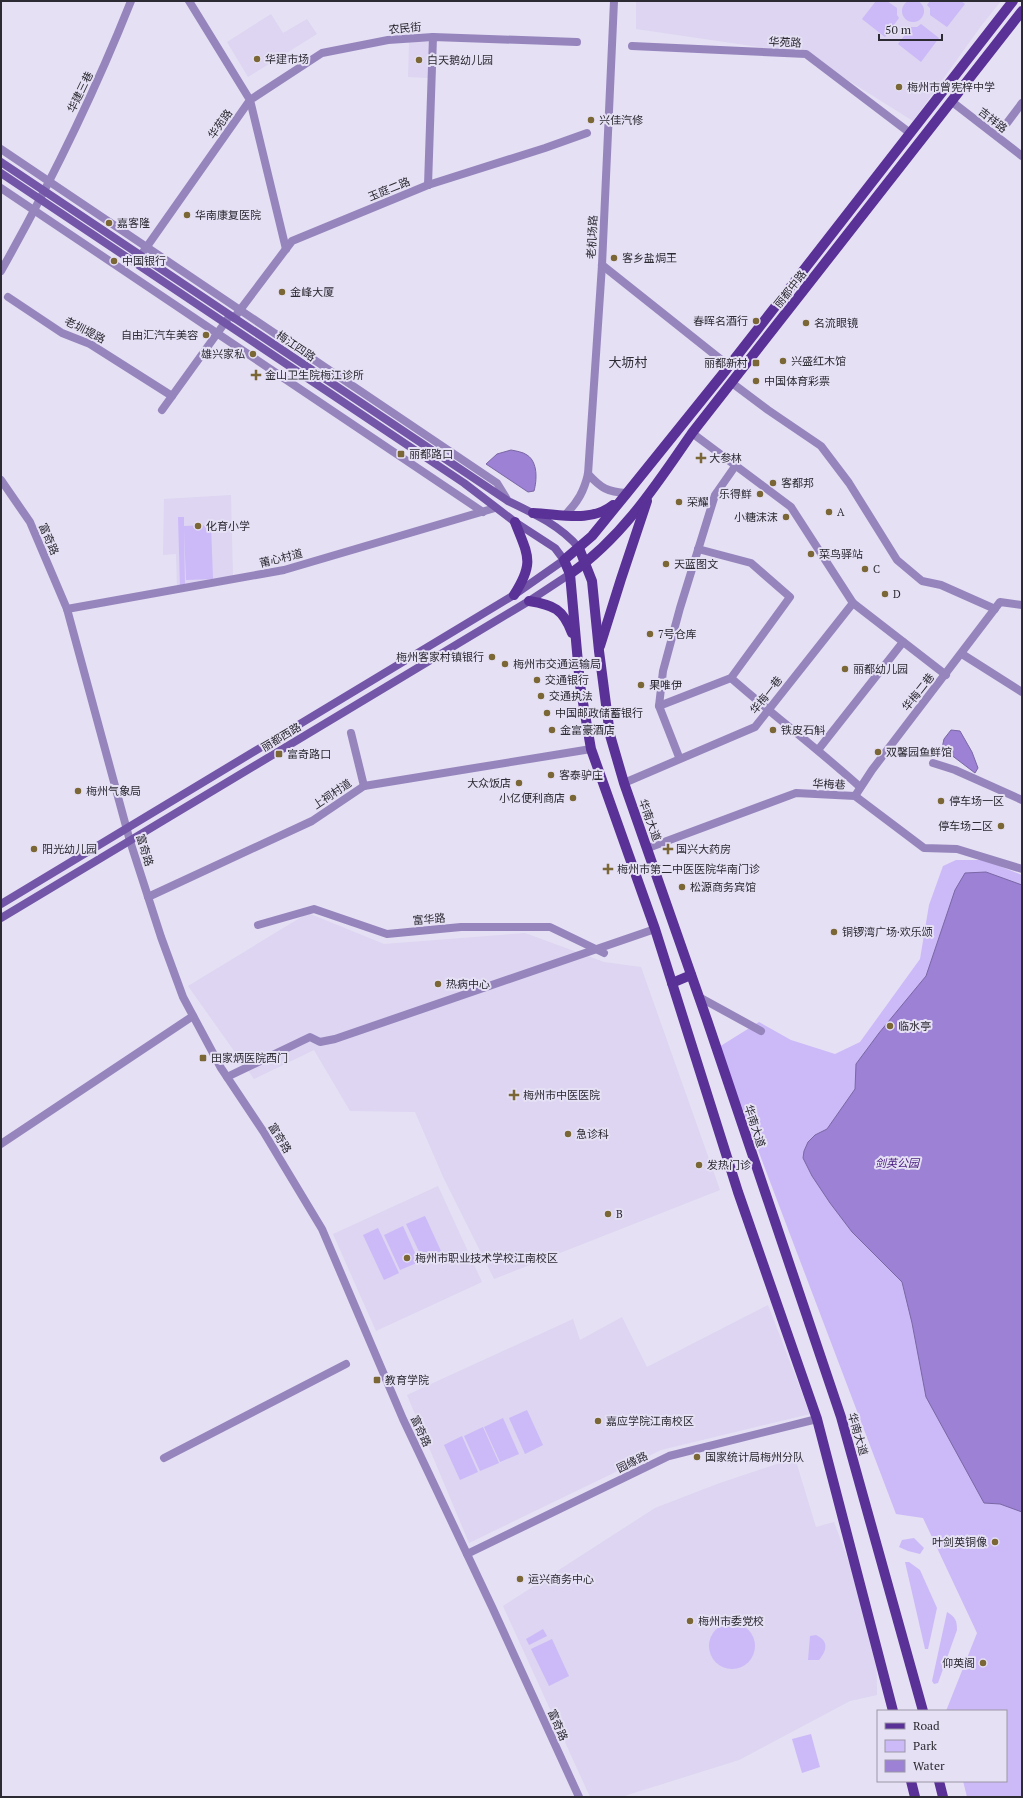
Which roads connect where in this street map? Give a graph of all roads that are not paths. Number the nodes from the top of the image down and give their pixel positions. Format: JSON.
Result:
{"nodes":[{"id":1,"x":131,"y":1,"type":"edge"},
{"id":2,"x":189,"y":1,"type":"edge"},
{"id":3,"x":614,"y":1,"type":"edge"},
{"id":4,"x":1013,"y":1,"type":"edge"},
{"id":5,"x":1022,"y":11,"type":"edge"},
{"id":6,"x":433,"y":37,"type":"junction"},
{"id":7,"x":577,"y":42,"type":"dead end"},
{"id":8,"x":632,"y":46,"type":"dead end"},
{"id":9,"x":250,"y":100,"type":"junction"},
{"id":10,"x":951,"y":101,"type":"junction"},
{"id":11,"x":1022,"y":103,"type":"edge"},
{"id":12,"x":1007,"y":123,"type":"dead end"},
{"id":13,"x":587,"y":133,"type":"dead end"},
{"id":14,"x":910,"y":133,"type":"junction"},
{"id":15,"x":1,"y":149,"type":"edge"},
{"id":16,"x":1022,"y":156,"type":"edge"},
{"id":17,"x":1,"y":162,"type":"edge"},
{"id":18,"x":1,"y":173,"type":"edge"},
{"id":19,"x":428,"y":185,"type":"junction"},
{"id":20,"x":1,"y":188,"type":"edge"},
{"id":21,"x":45,"y":191,"type":"junction"},
{"id":22,"x":286,"y":249,"type":"junction"},
{"id":23,"x":141,"y":255,"type":"junction"},
{"id":24,"x":602,"y":265,"type":"junction"},
{"id":25,"x":1,"y":271,"type":"edge"},
{"id":26,"x":8,"y":297,"type":"dead end"},
{"id":27,"x":232,"y":316,"type":"junction"},
{"id":28,"x":729,"y":366,"type":"junction"},
{"id":29,"x":732,"y":383,"type":"junction"},
{"id":30,"x":172,"y":396,"type":"junction"},
{"id":31,"x":162,"y":410,"type":"dead end"},
{"id":32,"x":692,"y":433,"type":"junction"},
{"id":33,"x":736,"y":465,"type":"junction"},
{"id":34,"x":588,"y":474,"type":"junction"},
{"id":35,"x":1,"y":480,"type":"edge"},
{"id":36,"x":627,"y":494,"type":"junction"},
{"id":37,"x":649,"y":497,"type":"junction"},
{"id":38,"x":508,"y":501,"type":"junction"},
{"id":39,"x":495,"y":508,"type":"junction"},
{"id":40,"x":484,"y":512,"type":"junction"},
{"id":41,"x":533,"y":513,"type":"junction"},
{"id":42,"x":565,"y":515,"type":"junction"},
{"id":43,"x":515,"y":522,"type":"junction"},
{"id":44,"x":579,"y":548,"type":"junction"},
{"id":45,"x":698,"y":548,"type":"junction"},
{"id":46,"x":564,"y":560,"type":"junction"},
{"id":47,"x":586,"y":563,"type":"junction"},
{"id":48,"x":570,"y":574,"type":"junction"},
{"id":49,"x":514,"y":595,"type":"junction"},
{"id":50,"x":529,"y":601,"type":"junction"},
{"id":51,"x":853,"y":603,"type":"junction"},
{"id":52,"x":997,"y":605,"type":"junction"},
{"id":53,"x":1022,"y":605,"type":"edge"},
{"id":54,"x":67,"y":609,"type":"junction"},
{"id":55,"x":903,"y":642,"type":"junction"},
{"id":56,"x":576,"y":644,"type":"junction"},
{"id":57,"x":599,"y":651,"type":"junction"},
{"id":58,"x":962,"y":654,"type":"junction"},
{"id":59,"x":946,"y":675,"type":"junction"},
{"id":60,"x":731,"y":678,"type":"junction"},
{"id":61,"x":1022,"y":692,"type":"edge"},
{"id":62,"x":659,"y":706,"type":"junction"},
{"id":63,"x":767,"y":710,"type":"junction"},
{"id":64,"x":351,"y":733,"type":"dead end"},
{"id":65,"x":591,"y":749,"type":"junction"},
{"id":66,"x":818,"y":750,"type":"junction"},
{"id":67,"x":678,"y":757,"type":"dead end"},
{"id":68,"x":934,"y":763,"type":"dead end"},
{"id":69,"x":624,"y":783,"type":"junction"},
{"id":70,"x":364,"y":786,"type":"junction"},
{"id":71,"x":860,"y":787,"type":"junction"},
{"id":72,"x":855,"y":796,"type":"junction"},
{"id":73,"x":1022,"y":800,"type":"edge"},
{"id":74,"x":127,"y":828,"type":"junction"},
{"id":75,"x":130,"y":841,"type":"junction"},
{"id":76,"x":648,"y":848,"type":"junction"},
{"id":77,"x":1022,"y":869,"type":"edge"},
{"id":78,"x":148,"y":897,"type":"junction"},
{"id":79,"x":1,"y":904,"type":"edge"},
{"id":80,"x":1,"y":918,"type":"edge"},
{"id":81,"x":258,"y":925,"type":"dead end"},
{"id":82,"x":655,"y":929,"type":"junction"},
{"id":83,"x":604,"y":953,"type":"dead end"},
{"id":84,"x":691,"y":975,"type":"junction"},
{"id":85,"x":672,"y":983,"type":"junction"},
{"id":86,"x":699,"y":997,"type":"junction"},
{"id":87,"x":193,"y":1016,"type":"junction"},
{"id":88,"x":762,"y":1031,"type":"dead end"},
{"id":89,"x":227,"y":1077,"type":"junction"},
{"id":90,"x":1,"y":1144,"type":"edge"},
{"id":91,"x":346,"y":1364,"type":"dead end"},
{"id":92,"x":817,"y":1419,"type":"junction"},
{"id":93,"x":164,"y":1458,"type":"dead end"},
{"id":94,"x":467,"y":1554,"type":"junction"},
{"id":95,"x":893,"y":1710,"type":"edge"},
{"id":96,"x":923,"y":1710,"type":"edge"},
{"id":97,"x":911,"y":1782,"type":"edge"},
{"id":98,"x":939,"y":1782,"type":"edge"},
{"id":99,"x":579,"y":1797,"type":"edge"},
{"id":100,"x":915,"y":1797,"type":"edge"},
{"id":101,"x":943,"y":1797,"type":"edge"}],
"edges":[{"from":1,"to":21,"type":"street","name":"华建三巷"},
{"from":2,"to":9,"type":"street"},
{"from":3,"to":24,"type":"street","name":"老机场路"},
{"from":4,"to":14,"type":"main road","name":"丽都中路"},
{"from":5,"to":10,"type":"main road","name":"丽都中路"},
{"from":6,"to":7,"type":"street","name":"农民街"},
{"from":6,"to":9,"type":"street","name":"农民街"},
{"from":6,"to":19,"type":"street"},
{"from":8,"to":14,"type":"street","name":"华苑路"},
{"from":9,"to":22,"type":"street"},
{"from":9,"to":23,"type":"street","name":"华苑路"},
{"from":10,"to":16,"type":"street","name":"吉祥路"},
{"from":10,"to":29,"type":"main road","name":"丽都中路"},
{"from":11,"to":12,"type":"street"},
{"from":13,"to":19,"type":"street","name":"玉庭二路"},
{"from":14,"to":28,"type":"main road","name":"丽都中路"},
{"from":15,"to":38,"type":"street"},
{"from":17,"to":21,"type":"main road","name":"梅江四路"},
{"from":18,"to":39,"type":"main road","name":"梅江四路"},
{"from":19,"to":22,"type":"street","name":"玉庭二路"},
{"from":20,"to":40,"type":"street"},
{"from":21,"to":23,"type":"main road","name":"梅江四路"},
{"from":21,"to":25,"type":"street","name":"华建三巷"},
{"from":22,"to":27,"type":"street","name":"玉庭二路"},
{"from":23,"to":27,"type":"main road","name":"梅江四路"},
{"from":24,"to":28,"type":"street"},
{"from":24,"to":34,"type":"street","name":"老机场路"},
{"from":26,"to":30,"type":"street","name":"老圳堤路"},
{"from":27,"to":30,"type":"street","name":"玉庭二路"},
{"from":27,"to":38,"type":"main road","name":"梅江四路"},
{"from":28,"to":36,"type":"main road","name":"丽都中路"},
{"from":29,"to":32,"type":"main road","name":"丽都中路"},
{"from":29,"to":52,"type":"street"},
{"from":30,"to":31,"type":"street","name":"玉庭二路"},
{"from":32,"to":33,"type":"street"},
{"from":32,"to":37,"type":"main road","name":"丽都中路"},
{"from":33,"to":45,"type":"street"},
{"from":33,"to":51,"type":"street"},
{"from":34,"to":36,"type":"street"},
{"from":34,"to":42,"type":"street","name":"老机场路"},
{"from":35,"to":54,"type":"street","name":"富奇路"},
{"from":36,"to":42,"type":"main road"},
{"from":36,"to":44,"type":"main road","name":"丽都中路"},
{"from":37,"to":47,"type":"main road","name":"丽都中路"},
{"from":37,"to":57,"type":"main road"},
{"from":38,"to":41,"type":"main road","name":"梅江四路"},
{"from":39,"to":40,"type":"street","name":"莆心村道"},
{"from":39,"to":43,"type":"main road","name":"梅江四路"},
{"from":40,"to":54,"type":"street","name":"莆心村道"},
{"from":41,"to":42,"type":"main road"},
{"from":41,"to":44,"type":"main road","name":"梅江四路"},
{"from":43,"to":46,"type":"main road","name":"梅江四路"},
{"from":43,"to":49,"type":"main road"},
{"from":44,"to":46,"type":"main road","name":"丽都中路"},
{"from":44,"to":47,"type":"main road","name":"华南大道"},
{"from":45,"to":60,"type":"street"},
{"from":45,"to":62,"type":"street"},
{"from":46,"to":48,"type":"main road"},
{"from":46,"to":49,"type":"main road","name":"丽都西路"},
{"from":47,"to":48,"type":"main road","name":"丽都中路"},
{"from":47,"to":57,"type":"main road","name":"华南大道"},
{"from":48,"to":50,"type":"main road","name":"丽都西路"},
{"from":48,"to":56,"type":"main road"},
{"from":49,"to":74,"type":"main road","name":"丽都西路"},
{"from":50,"to":56,"type":"main road"},
{"from":50,"to":75,"type":"main road","name":"丽都西路"},
{"from":51,"to":55,"type":"street"},
{"from":51,"to":63,"type":"street","name":"华梅一巷"},
{"from":52,"to":53,"type":"street"},
{"from":52,"to":58,"type":"street","name":"华梅二巷"},
{"from":54,"to":74,"type":"street","name":"富奇路"},
{"from":55,"to":59,"type":"street"},
{"from":55,"to":66,"type":"street"},
{"from":56,"to":65,"type":"main road"},
{"from":57,"to":69,"type":"main road","name":"华南大道"},
{"from":58,"to":59,"type":"street","name":"华梅二巷"},
{"from":58,"to":61,"type":"street"},
{"from":59,"to":71,"type":"street","name":"华梅二巷"},
{"from":60,"to":62,"type":"street"},
{"from":60,"to":63,"type":"street"},
{"from":62,"to":67,"type":"street"},
{"from":63,"to":66,"type":"street"},
{"from":63,"to":69,"type":"street","name":"华梅一巷"},
{"from":64,"to":70,"type":"street"},
{"from":65,"to":70,"type":"street","name":"上祠村道"},
{"from":65,"to":82,"type":"main road"},
{"from":66,"to":71,"type":"street"},
{"from":68,"to":73,"type":"street"},
{"from":69,"to":76,"type":"main road","name":"华南大道"},
{"from":70,"to":78,"type":"street","name":"上祠村道"},
{"from":71,"to":72,"type":"street","name":"华梅二巷"},
{"from":72,"to":76,"type":"street","name":"华梅巷"},
{"from":72,"to":77,"type":"street","name":"华梅巷"},
{"from":74,"to":75,"type":"street","name":"富奇路"},
{"from":74,"to":79,"type":"main road","name":"丽都西路"},
{"from":75,"to":78,"type":"street","name":"富奇路"},
{"from":75,"to":80,"type":"main road","name":"丽都西路"},
{"from":76,"to":84,"type":"main road","name":"华南大道"},
{"from":78,"to":87,"type":"street","name":"富奇路"},
{"from":81,"to":83,"type":"street","name":"富华路"},
{"from":82,"to":85,"type":"main road"},
{"from":82,"to":89,"type":"street"},
{"from":84,"to":85,"type":"main road"},
{"from":84,"to":86,"type":"main road","name":"华南大道"},
{"from":85,"to":92,"type":"main road"},
{"from":86,"to":88,"type":"street"},
{"from":86,"to":96,"type":"main road","name":"华南大道"},
{"from":87,"to":89,"type":"street","name":"富奇路"},
{"from":87,"to":90,"type":"street"},
{"from":89,"to":94,"type":"street","name":"富奇路"},
{"from":91,"to":93,"type":"street"},
{"from":92,"to":94,"type":"street","name":"园缘路"},
{"from":92,"to":95,"type":"main road"},
{"from":94,"to":99,"type":"street","name":"富奇路"},
{"from":97,"to":100,"type":"main road"},
{"from":98,"to":101,"type":"main road"}]}
